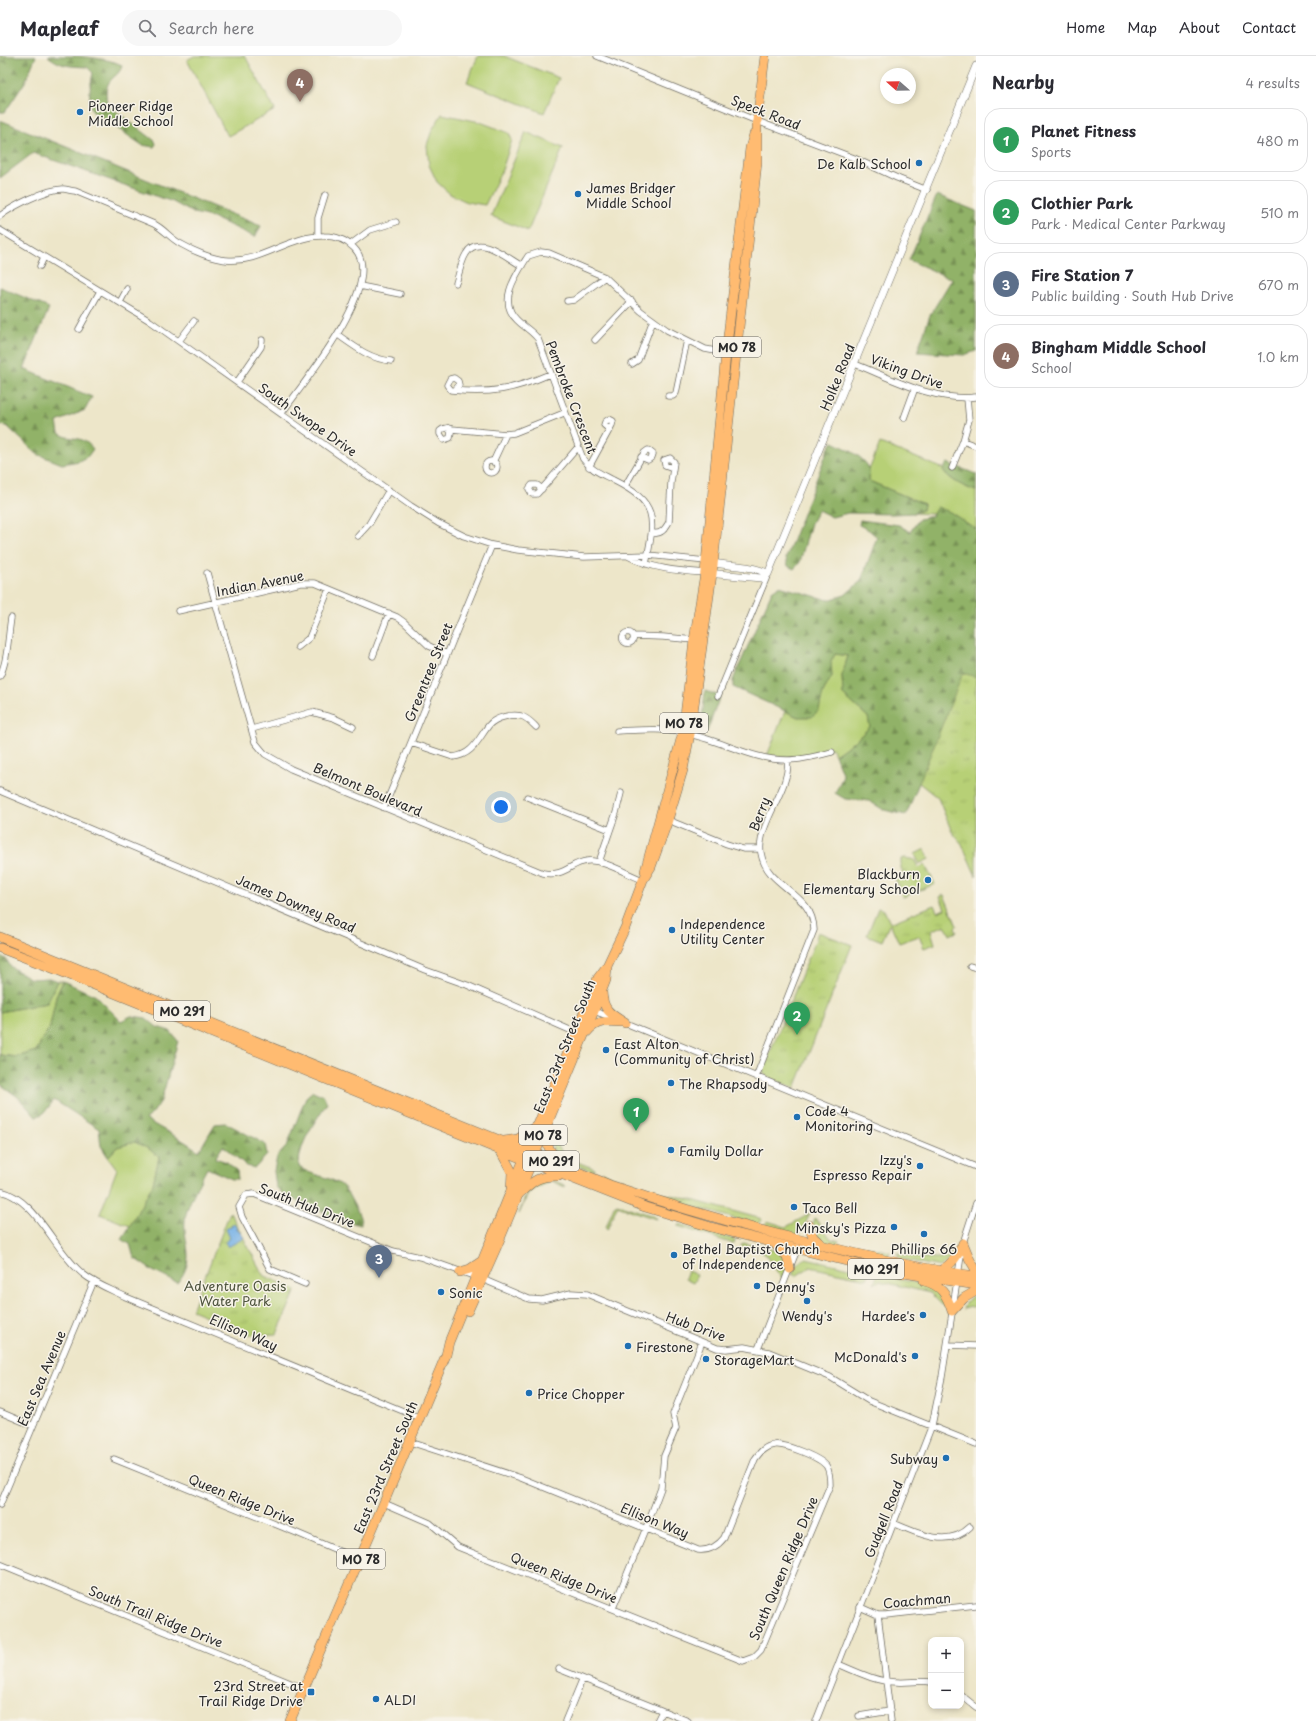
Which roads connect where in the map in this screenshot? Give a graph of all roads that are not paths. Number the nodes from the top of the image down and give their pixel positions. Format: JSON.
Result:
{"nodes":[{"id":1,"x":597,"y":56,"type":"edge"},
{"id":2,"x":765,"y":56,"type":"edge"},
{"id":3,"x":976,"y":66,"type":"edge"},
{"id":4,"x":757,"y":121,"type":"junction"},
{"id":5,"x":927,"y":190,"type":"junction"},
{"id":6,"x":325,"y":195,"type":"dead end"},
{"id":7,"x":0,"y":216,"type":"edge"},
{"id":8,"x":396,"y":222,"type":"dead end"},
{"id":9,"x":0,"y":230,"type":"edge"},
{"id":10,"x":318,"y":236,"type":"junction"},
{"id":11,"x":351,"y":244,"type":"junction"},
{"id":12,"x":44,"y":258,"type":"junction"},
{"id":13,"x":40,"y":266,"type":"dead end"},
{"id":14,"x":522,"y":266,"type":"junction"},
{"id":15,"x":605,"y":277,"type":"junction"},
{"id":16,"x":456,"y":283,"type":"dead end"},
{"id":17,"x":360,"y":286,"type":"junction"},
{"id":18,"x":127,"y":289,"type":"dead end"},
{"id":19,"x":100,"y":291,"type":"junction"},
{"id":20,"x":400,"y":294,"type":"dead end"},
{"id":21,"x":567,"y":301,"type":"dead end"},
{"id":22,"x":120,"y":302,"type":"junction"},
{"id":23,"x":632,"y":302,"type":"junction"},
{"id":24,"x":653,"y":320,"type":"junction"},
{"id":25,"x":194,"y":321,"type":"dead end"},
{"id":26,"x":79,"y":329,"type":"dead end"},
{"id":27,"x":338,"y":336,"type":"junction"},
{"id":28,"x":262,"y":340,"type":"dead end"},
{"id":29,"x":595,"y":340,"type":"dead end"},
{"id":30,"x":687,"y":340,"type":"junction"},
{"id":31,"x":179,"y":341,"type":"junction"},
{"id":32,"x":726,"y":353,"type":"junction"},
{"id":33,"x":391,"y":361,"type":"dead end"},
{"id":34,"x":632,"y":364,"type":"dead end"},
{"id":35,"x":855,"y":364,"type":"junction"},
{"id":36,"x":550,"y":374,"type":"junction"},
{"id":37,"x":236,"y":382,"type":"junction"},
{"id":38,"x":915,"y":388,"type":"junction"},
{"id":39,"x":456,"y":389,"type":"dead end"},
{"id":40,"x":668,"y":396,"type":"dead end"},
{"id":41,"x":976,"y":397,"type":"edge"},
{"id":42,"x":967,"y":398,"type":"junction"},
{"id":43,"x":282,"y":413,"type":"junction"},
{"id":44,"x":564,"y":413,"type":"junction"},
{"id":45,"x":904,"y":418,"type":"dead end"},
{"id":46,"x":448,"y":428,"type":"dead end"},
{"id":47,"x":610,"y":430,"type":"dead end"},
{"id":48,"x":506,"y":434,"type":"junction"},
{"id":49,"x":963,"y":441,"type":"junction"},
{"id":50,"x":976,"y":446,"type":"edge"},
{"id":51,"x":578,"y":447,"type":"junction"},
{"id":52,"x":641,"y":457,"type":"dead end"},
{"id":53,"x":493,"y":462,"type":"dead end"},
{"id":54,"x":589,"y":467,"type":"junction"},
{"id":55,"x":673,"y":468,"type":"dead end"},
{"id":56,"x":952,"y":468,"type":"dead end"},
{"id":57,"x":625,"y":486,"type":"junction"},
{"id":58,"x":542,"y":489,"type":"dead end"},
{"id":59,"x":389,"y":490,"type":"junction"},
{"id":60,"x":652,"y":533,"type":"junction"},
{"id":61,"x":358,"y":536,"type":"dead end"},
{"id":62,"x":492,"y":545,"type":"junction"},
{"id":63,"x":648,"y":555,"type":"junction"},
{"id":64,"x":628,"y":556,"type":"junction"},
{"id":65,"x":710,"y":562,"type":"junction"},
{"id":66,"x":646,"y":564,"type":"junction"},
{"id":67,"x":207,"y":573,"type":"dead end"},
{"id":68,"x":708,"y":573,"type":"junction"},
{"id":69,"x":768,"y":574,"type":"junction"},
{"id":70,"x":329,"y":589,"type":"junction"},
{"id":71,"x":216,"y":603,"type":"junction"},
{"id":72,"x":178,"y":611,"type":"dead end"},
{"id":73,"x":389,"y":613,"type":"junction"},
{"id":74,"x":11,"y":618,"type":"dead end"},
{"id":75,"x":632,"y":636,"type":"dead end"},
{"id":76,"x":694,"y":640,"type":"junction"},
{"id":77,"x":298,"y":647,"type":"dead end"},
{"id":78,"x":447,"y":654,"type":"junction"},
{"id":79,"x":373,"y":656,"type":"dead end"},
{"id":80,"x":0,"y":676,"type":"edge"},
{"id":81,"x":718,"y":696,"type":"dead end"},
{"id":82,"x":353,"y":727,"type":"dead end"},
{"id":83,"x":536,"y":727,"type":"dead end"},
{"id":84,"x":252,"y":729,"type":"junction"},
{"id":85,"x":617,"y":731,"type":"dead end"},
{"id":86,"x":686,"y":733,"type":"junction"},
{"id":87,"x":411,"y":743,"type":"junction"},
{"id":88,"x":832,"y":752,"type":"dead end"},
{"id":89,"x":787,"y":760,"type":"junction"},
{"id":90,"x":0,"y":791,"type":"edge"},
{"id":91,"x":621,"y":793,"type":"dead end"},
{"id":92,"x":527,"y":797,"type":"dead end"},
{"id":93,"x":384,"y":808,"type":"junction"},
{"id":94,"x":668,"y":820,"type":"junction"},
{"id":95,"x":610,"y":830,"type":"junction"},
{"id":96,"x":760,"y":849,"type":"junction"},
{"id":97,"x":599,"y":862,"type":"junction"},
{"id":98,"x":643,"y":880,"type":"junction"},
{"id":99,"x":0,"y":937,"type":"edge"},
{"id":100,"x":0,"y":948,"type":"edge"},
{"id":101,"x":607,"y":966,"type":"junction"},
{"id":102,"x":970,"y":966,"type":"dead end"},
{"id":103,"x":976,"y":968,"type":"edge"},
{"id":104,"x":602,"y":990,"type":"junction"},
{"id":105,"x":590,"y":1009,"type":"junction"},
{"id":106,"x":623,"y":1023,"type":"junction"},
{"id":107,"x":579,"y":1034,"type":"junction"},
{"id":108,"x":756,"y":1076,"type":"junction"},
{"id":109,"x":546,"y":1126,"type":"junction"},
{"id":110,"x":536,"y":1127,"type":"junction"},
{"id":111,"x":500,"y":1140,"type":"junction"},
{"id":112,"x":500,"y":1150,"type":"junction"},
{"id":113,"x":529,"y":1157,"type":"junction"},
{"id":114,"x":559,"y":1164,"type":"junction"},
{"id":115,"x":976,"y":1167,"type":"edge"},
{"id":116,"x":568,"y":1177,"type":"junction"},
{"id":117,"x":0,"y":1191,"type":"edge"},
{"id":118,"x":515,"y":1192,"type":"junction"},
{"id":119,"x":976,"y":1203,"type":"edge"},
{"id":120,"x":808,"y":1225,"type":"dead end"},
{"id":121,"x":800,"y":1240,"type":"junction"},
{"id":122,"x":963,"y":1243,"type":"junction"},
{"id":123,"x":775,"y":1244,"type":"junction"},
{"id":124,"x":823,"y":1246,"type":"junction"},
{"id":125,"x":797,"y":1250,"type":"junction"},
{"id":126,"x":482,"y":1262,"type":"junction"},
{"id":127,"x":790,"y":1269,"type":"junction"},
{"id":128,"x":940,"y":1270,"type":"junction"},
{"id":129,"x":976,"y":1270,"type":"edge"},
{"id":130,"x":460,"y":1272,"type":"junction"},
{"id":131,"x":896,"y":1272,"type":"junction"},
{"id":132,"x":976,"y":1276,"type":"edge"},
{"id":133,"x":479,"y":1278,"type":"junction"},
{"id":134,"x":957,"y":1278,"type":"junction"},
{"id":135,"x":94,"y":1281,"type":"junction"},
{"id":136,"x":305,"y":1284,"type":"dead end"},
{"id":137,"x":976,"y":1284,"type":"edge"},
{"id":138,"x":976,"y":1291,"type":"edge"},
{"id":139,"x":952,"y":1311,"type":"junction"},
{"id":140,"x":702,"y":1342,"type":"junction"},
{"id":141,"x":947,"y":1345,"type":"junction"},
{"id":142,"x":976,"y":1346,"type":"edge"},
{"id":143,"x":758,"y":1349,"type":"junction"},
{"id":144,"x":0,"y":1412,"type":"edge"},
{"id":145,"x":420,"y":1418,"type":"junction"},
{"id":146,"x":932,"y":1425,"type":"junction"},
{"id":147,"x":33,"y":1426,"type":"junction"},
{"id":148,"x":410,"y":1442,"type":"junction"},
{"id":149,"x":976,"y":1444,"type":"edge"},
{"id":150,"x":114,"y":1459,"type":"dead end"},
{"id":151,"x":830,"y":1473,"type":"joint"},
{"id":152,"x":384,"y":1504,"type":"junction"},
{"id":153,"x":0,"y":1505,"type":"edge"},
{"id":154,"x":893,"y":1523,"type":"junction"},
{"id":155,"x":970,"y":1527,"type":"dead end"},
{"id":156,"x":646,"y":1528,"type":"junction"},
{"id":157,"x":360,"y":1560,"type":"junction"},
{"id":158,"x":0,"y":1564,"type":"edge"},
{"id":159,"x":976,"y":1605,"type":"edge"},
{"id":160,"x":860,"y":1607,"type":"junction"},
{"id":161,"x":613,"y":1608,"type":"junction"},
{"id":162,"x":878,"y":1615,"type":"junction"},
{"id":163,"x":743,"y":1661,"type":"joint"},
{"id":164,"x":838,"y":1664,"type":"junction"},
{"id":165,"x":559,"y":1669,"type":"dead end"},
{"id":166,"x":582,"y":1680,"type":"junction"},
{"id":167,"x":886,"y":1681,"type":"junction"},
{"id":168,"x":928,"y":1682,"type":"edge"},
{"id":169,"x":305,"y":1689,"type":"junction"},
{"id":170,"x":964,"y":1697,"type":"edge"},
{"id":171,"x":976,"y":1707,"type":"edge"},
{"id":172,"x":662,"y":1711,"type":"junction"},
{"id":173,"x":890,"y":1711,"type":"junction"},
{"id":174,"x":859,"y":1716,"type":"dead end"},
{"id":175,"x":290,"y":1721,"type":"edge"},
{"id":176,"x":565,"y":1721,"type":"edge"},
{"id":177,"x":657,"y":1721,"type":"edge"},
{"id":178,"x":688,"y":1721,"type":"edge"},
{"id":179,"x":816,"y":1721,"type":"edge"},
{"id":180,"x":891,"y":1721,"type":"edge"}],
"edges":[{"from":1,"to":4,"type":"street","name":"Speck Road"},
{"from":2,"to":4,"type":"main road","number":"MO 78"},
{"from":3,"to":5,"type":"street","name":"Holke Road"},
{"from":4,"to":5,"type":"street","name":"Speck Road"},
{"from":4,"to":32,"type":"main road","number":"MO 78"},
{"from":4,"to":65,"type":"main road","number":"MO 78"},
{"from":5,"to":35,"type":"street","name":"Holke Road"},
{"from":6,"to":10,"type":"street"},
{"from":7,"to":10,"type":"street"},
{"from":8,"to":11,"type":"street"},
{"from":9,"to":12,"type":"street","name":"South Swope Drive"},
{"from":10,"to":11,"type":"street"},
{"from":11,"to":17,"type":"street"},
{"from":12,"to":13,"type":"street"},
{"from":12,"to":19,"type":"street","name":"South Swope Drive"},
{"from":14,"to":15,"type":"street","name":"Pembroke Crescent"},
{"from":14,"to":16,"type":"street"},
{"from":14,"to":36,"type":"street","name":"Pembroke Crescent"},
{"from":15,"to":21,"type":"street"},
{"from":15,"to":23,"type":"street"},
{"from":17,"to":20,"type":"street"},
{"from":17,"to":27,"type":"street"},
{"from":18,"to":22,"type":"street"},
{"from":19,"to":22,"type":"street","name":"South Swope Drive"},
{"from":19,"to":26,"type":"street"},
{"from":22,"to":31,"type":"street","name":"South Swope Drive"},
{"from":23,"to":24,"type":"street"},
{"from":23,"to":29,"type":"street"},
{"from":24,"to":30,"type":"street"},
{"from":24,"to":34,"type":"street"},
{"from":25,"to":31,"type":"street"},
{"from":27,"to":33,"type":"street"},
{"from":27,"to":43,"type":"street"},
{"from":28,"to":37,"type":"street"},
{"from":30,"to":32,"type":"street"},
{"from":30,"to":40,"type":"street"},
{"from":31,"to":37,"type":"street","name":"South Swope Drive"},
{"from":32,"to":65,"type":"main road","number":"MO 78"},
{"from":35,"to":38,"type":"street","name":"Viking Drive"},
{"from":35,"to":69,"type":"street","name":"Holke Road"},
{"from":36,"to":39,"type":"street"},
{"from":36,"to":44,"type":"street","name":"Pembroke Crescent"},
{"from":37,"to":43,"type":"street","name":"South Swope Drive"},
{"from":38,"to":42,"type":"street","name":"Viking Drive"},
{"from":38,"to":45,"type":"street"},
{"from":41,"to":42,"type":"street","name":"Viking Drive"},
{"from":42,"to":49,"type":"street"},
{"from":43,"to":59,"type":"street","name":"South Swope Drive"},
{"from":44,"to":48,"type":"street"},
{"from":44,"to":51,"type":"street","name":"Pembroke Crescent"},
{"from":46,"to":48,"type":"street"},
{"from":47,"to":54,"type":"street"},
{"from":48,"to":53,"type":"street"},
{"from":49,"to":50,"type":"street"},
{"from":49,"to":56,"type":"street"},
{"from":51,"to":54,"type":"street","name":"Pembroke Crescent"},
{"from":51,"to":58,"type":"street"},
{"from":52,"to":57,"type":"street"},
{"from":54,"to":57,"type":"street","name":"Pembroke Crescent"},
{"from":55,"to":60,"type":"street"},
{"from":57,"to":60,"type":"street","name":"Pembroke Crescent"},
{"from":59,"to":61,"type":"street"},
{"from":59,"to":62,"type":"street","name":"South Swope Drive"},
{"from":60,"to":63,"type":"street","name":"Pembroke Crescent"},
{"from":62,"to":64,"type":"street","name":"South Swope Drive"},
{"from":62,"to":78,"type":"street","name":"Greentree Street"},
{"from":63,"to":64,"type":"street","name":"South Swope Drive"},
{"from":63,"to":65,"type":"street","name":"South Swope Drive"},
{"from":63,"to":66,"type":"street","name":"Pembroke Crescent"},
{"from":64,"to":66,"type":"street","name":"South Swope Drive"},
{"from":65,"to":68,"type":"main road","number":"MO 78"},
{"from":65,"to":69,"type":"street"},
{"from":66,"to":68,"type":"street","name":"South Swope Drive"},
{"from":67,"to":71,"type":"street","name":"Belmont Boulevard"},
{"from":68,"to":69,"type":"street"},
{"from":68,"to":76,"type":"main road","number":"MO 78"},
{"from":68,"to":86,"type":"main road","number":"MO 78"},
{"from":69,"to":81,"type":"street","name":"Holke Road"},
{"from":70,"to":71,"type":"street","name":"Indian Avenue"},
{"from":70,"to":73,"type":"street","name":"Indian Avenue"},
{"from":70,"to":77,"type":"street"},
{"from":71,"to":72,"type":"street","name":"Indian Avenue"},
{"from":71,"to":84,"type":"street","name":"Belmont Boulevard"},
{"from":73,"to":78,"type":"street","name":"Indian Avenue"},
{"from":73,"to":79,"type":"street"},
{"from":74,"to":80,"type":"street"},
{"from":75,"to":76,"type":"street"},
{"from":76,"to":86,"type":"main road","number":"MO 78"},
{"from":78,"to":87,"type":"street","name":"Greentree Street"},
{"from":82,"to":84,"type":"street"},
{"from":83,"to":87,"type":"street"},
{"from":84,"to":93,"type":"street","name":"Belmont Boulevard"},
{"from":85,"to":86,"type":"street"},
{"from":86,"to":89,"type":"street"},
{"from":86,"to":94,"type":"main road","number":"MO 78"},
{"from":86,"to":98,"type":"main road","number":"MO 78"},
{"from":87,"to":93,"type":"street","name":"Greentree Street"},
{"from":88,"to":89,"type":"street"},
{"from":89,"to":96,"type":"street","name":"Berry"},
{"from":90,"to":107,"type":"street","name":"James Downey Road"},
{"from":91,"to":95,"type":"street"},
{"from":92,"to":95,"type":"street"},
{"from":93,"to":97,"type":"street","name":"Belmont Boulevard"},
{"from":94,"to":96,"type":"street"},
{"from":94,"to":98,"type":"main road","number":"MO 78"},
{"from":95,"to":97,"type":"street"},
{"from":96,"to":108,"type":"street","name":"Berry"},
{"from":97,"to":98,"type":"street"},
{"from":98,"to":101,"type":"main road","name":"East 23rd Street South","number":"MO 78"},
{"from":99,"to":111,"type":"main road","number":"MO 291"},
{"from":100,"to":112,"type":"main road","number":"MO 291"},
{"from":101,"to":104,"type":"main road","name":"East 23rd Street South","number":"MO 78"},
{"from":101,"to":105,"type":"main road","name":"East 23rd Street South","number":"MO 78"},
{"from":102,"to":103,"type":"street"},
{"from":104,"to":105,"type":"main road","name":"East 23rd Street South","number":"MO 78"},
{"from":104,"to":106,"type":"main road"},
{"from":105,"to":106,"type":"street"},
{"from":105,"to":107,"type":"main road","name":"East 23rd Street South","number":"MO 78"},
{"from":106,"to":107,"type":"main road"},
{"from":106,"to":108,"type":"street"},
{"from":107,"to":109,"type":"main road","name":"East 23rd Street South","number":"MO 78"},
{"from":107,"to":110,"type":"main road","name":"East 23rd Street South","number":"MO 78"},
{"from":108,"to":115,"type":"street"},
{"from":109,"to":113,"type":"main road","name":"East 23rd Street South","number":"MO 78"},
{"from":109,"to":114,"type":"main road"},
{"from":110,"to":111,"type":"main road"},
{"from":110,"to":113,"type":"main road","name":"East 23rd Street South","number":"MO 78"},
{"from":111,"to":113,"type":"main road","number":"MO 291"},
{"from":112,"to":113,"type":"main road","number":"MO 291"},
{"from":112,"to":118,"type":"main road"},
{"from":113,"to":114,"type":"main road","number":"MO 291"},
{"from":113,"to":116,"type":"main road","number":"MO 291"},
{"from":113,"to":118,"type":"main road","name":"East 23rd Street South","number":"MO 78"},
{"from":114,"to":121,"type":"main road","number":"MO 291"},
{"from":116,"to":118,"type":"main road"},
{"from":116,"to":123,"type":"main road","number":"MO 291"},
{"from":117,"to":135,"type":"street","name":"Ellison Way"},
{"from":118,"to":126,"type":"main road","name":"East 23rd Street South","number":"MO 78"},
{"from":118,"to":133,"type":"main road","name":"East 23rd Street South","number":"MO 78"},
{"from":119,"to":122,"type":"street","name":"Gudgell Road"},
{"from":120,"to":124,"type":"main road"},
{"from":121,"to":124,"type":"main road","number":"MO 291"},
{"from":121,"to":125,"type":"street"},
{"from":122,"to":128,"type":"main road"},
{"from":122,"to":129,"type":"main road"},
{"from":122,"to":134,"type":"street","name":"Gudgell Road"},
{"from":123,"to":125,"type":"main road","number":"MO 291"},
{"from":123,"to":127,"type":"main road"},
{"from":124,"to":128,"type":"main road","number":"MO 291"},
{"from":125,"to":127,"type":"street"},
{"from":125,"to":131,"type":"main road","number":"MO 291"},
{"from":126,"to":130,"type":"main road"},
{"from":126,"to":133,"type":"main road","name":"East 23rd Street South","number":"MO 78"},
{"from":127,"to":143,"type":"street"},
{"from":128,"to":134,"type":"main road","number":"MO 291"},
{"from":130,"to":133,"type":"street","name":"South Hub Drive"},
{"from":130,"to":136,"type":"street","name":"South Hub Drive"},
{"from":131,"to":134,"type":"main road","number":"MO 291"},
{"from":131,"to":139,"type":"main road"},
{"from":132,"to":134,"type":"main road","number":"MO 291"},
{"from":133,"to":140,"type":"street","name":"Hub Drive"},
{"from":133,"to":145,"type":"main road","name":"East 23rd Street South","number":"MO 78"},
{"from":134,"to":137,"type":"main road","number":"MO 291"},
{"from":134,"to":139,"type":"street","name":"Gudgell Road"},
{"from":135,"to":145,"type":"street","name":"Ellison Way"},
{"from":135,"to":147,"type":"street","name":"East Sea Avenue"},
{"from":138,"to":139,"type":"main road"},
{"from":139,"to":141,"type":"street","name":"Gudgell Road"},
{"from":140,"to":143,"type":"street","name":"Hub Drive"},
{"from":140,"to":156,"type":"street"},
{"from":141,"to":142,"type":"street"},
{"from":141,"to":146,"type":"street","name":"Gudgell Road"},
{"from":143,"to":146,"type":"street","name":"Hub Drive"},
{"from":144,"to":147,"type":"street"},
{"from":145,"to":148,"type":"main road","name":"East 23rd Street South","number":"MO 78"},
{"from":146,"to":149,"type":"street"},
{"from":146,"to":154,"type":"street","name":"Gudgell Road"},
{"from":147,"to":153,"type":"street","name":"East Sea Avenue"},
{"from":148,"to":152,"type":"main road","name":"East 23rd Street South","number":"MO 78"},
{"from":148,"to":156,"type":"street","name":"Ellison Way"},
{"from":150,"to":157,"type":"street","name":"Queen Ridge Drive"},
{"from":151,"to":156,"type":"street","name":"Ellison Way"},
{"from":151,"to":163,"type":"street","name":"South Queen Ridge Drive"},
{"from":152,"to":157,"type":"main road","name":"East 23rd Street South","number":"MO 78"},
{"from":152,"to":161,"type":"street","name":"Queen Ridge Drive"},
{"from":154,"to":155,"type":"street"},
{"from":154,"to":160,"type":"street","name":"Gudgell Road"},
{"from":156,"to":161,"type":"street"},
{"from":157,"to":169,"type":"main road","name":"East 23rd Street South","number":"MO 78"},
{"from":158,"to":169,"type":"street","name":"South Trail Ridge Drive"},
{"from":159,"to":162,"type":"street","name":"Coachman"},
{"from":160,"to":162,"type":"street","name":"Coachman"},
{"from":160,"to":164,"type":"street","name":"Gudgell Road"},
{"from":161,"to":163,"type":"street","name":"Queen Ridge Drive"},
{"from":162,"to":167,"type":"street"},
{"from":164,"to":167,"type":"street"},
{"from":164,"to":179,"type":"street","name":"Gudgell Road"},
{"from":165,"to":166,"type":"street"},
{"from":166,"to":172,"type":"street"},
{"from":166,"to":176,"type":"street"},
{"from":167,"to":168,"type":"street"},
{"from":167,"to":173,"type":"street"},
{"from":169,"to":175,"type":"main road","name":"East 23rd Street South","number":"MO 78"},
{"from":170,"to":171,"type":"street"},
{"from":172,"to":177,"type":"street"},
{"from":172,"to":178,"type":"street"},
{"from":173,"to":174,"type":"street"},
{"from":173,"to":180,"type":"street"}]}
